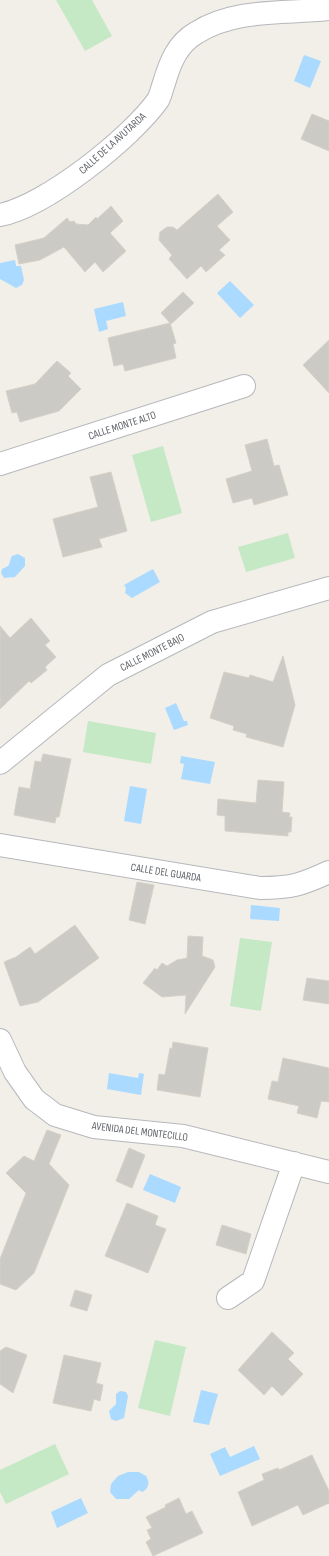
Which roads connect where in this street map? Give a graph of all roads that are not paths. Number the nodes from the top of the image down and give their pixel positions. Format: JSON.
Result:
{"nodes":[{"id":1,"x":329,"y":9,"type":"edge"},
{"id":2,"x":0,"y":214,"type":"edge"},
{"id":3,"x":244,"y":386,"type":"dead end"},
{"id":4,"x":0,"y":464,"type":"edge"},
{"id":5,"x":329,"y":588,"type":"edge"},
{"id":6,"x":0,"y":763,"type":"edge"},
{"id":7,"x":0,"y":845,"type":"edge"},
{"id":8,"x":329,"y":872,"type":"edge"},
{"id":9,"x":0,"y":1040,"type":"edge"},
{"id":10,"x":294,"y":1163,"type":"junction"},
{"id":11,"x":329,"y":1172,"type":"edge"},
{"id":12,"x":228,"y":1298,"type":"dead end"}],
"edges":[{"from":1,"to":2,"type":"street","name":"CALLE DE LA AVUTARDA"},
{"from":3,"to":4,"type":"street","name":"CALLE MONTE ALTO"},
{"from":5,"to":6,"type":"street","name":"CALLE MONTE BAJO"},
{"from":7,"to":8,"type":"street","name":"CALLE DEL GUARDA"},
{"from":9,"to":10,"type":"street","name":"AVENIDA DEL MONTECILLO"},
{"from":10,"to":11,"type":"street","name":"AVENIDA DEL MONTECILLO"},
{"from":10,"to":12,"type":"street"}]}
